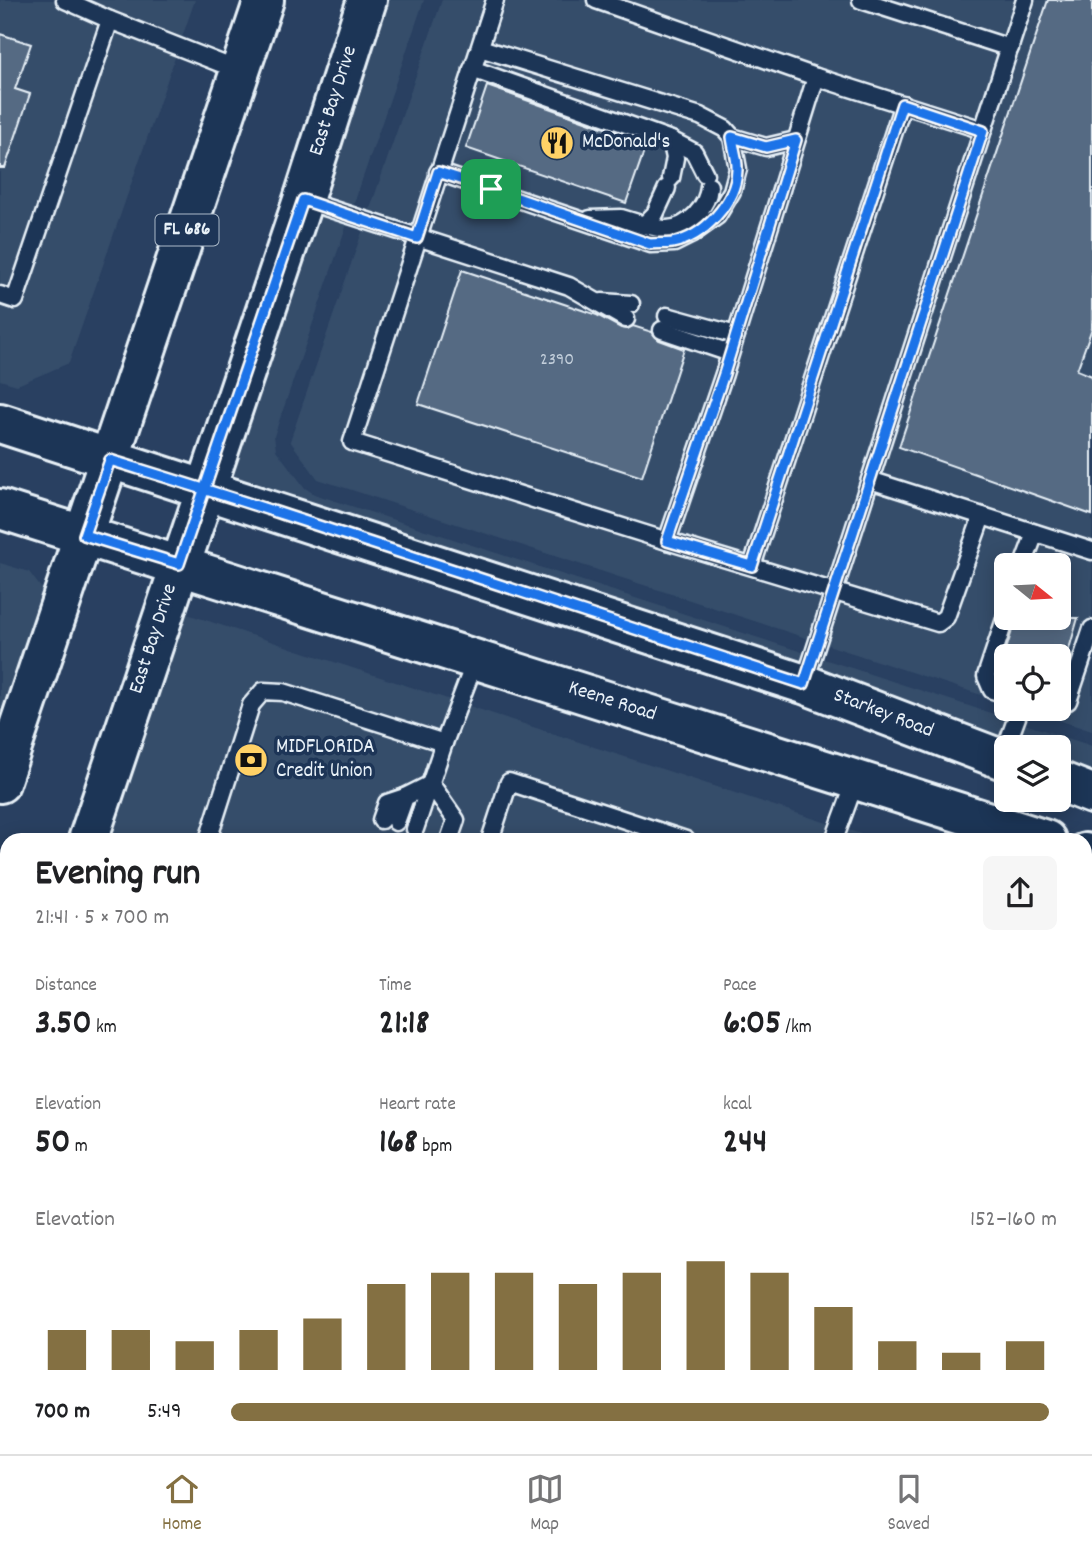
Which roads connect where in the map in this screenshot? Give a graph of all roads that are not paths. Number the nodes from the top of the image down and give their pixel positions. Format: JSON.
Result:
{"nodes":[{"id":1,"x":65,"y":0,"type":"edge"},
{"id":2,"x":264,"y":0,"type":"edge"},
{"id":3,"x":367,"y":0,"type":"edge"},
{"id":4,"x":495,"y":0,"type":"edge"},
{"id":5,"x":596,"y":0,"type":"edge"},
{"id":6,"x":862,"y":0,"type":"edge"},
{"id":7,"x":1026,"y":0,"type":"edge"},
{"id":8,"x":110,"y":20,"type":"junction"},
{"id":9,"x":480,"y":48,"type":"junction"},
{"id":10,"x":1010,"y":48,"type":"junction"},
{"id":11,"x":472,"y":69,"type":"junction"},
{"id":12,"x":240,"y":71,"type":"junction"},
{"id":13,"x":816,"y":77,"type":"junction"},
{"id":14,"x":902,"y":104,"type":"junction"},
{"id":15,"x":983,"y":131,"type":"junction"},
{"id":16,"x":732,"y":137,"type":"junction"},
{"id":17,"x":671,"y":140,"type":"junction"},
{"id":18,"x":796,"y":140,"type":"junction"},
{"id":19,"x":438,"y":172,"type":"junction"},
{"id":20,"x":303,"y":200,"type":"junction"},
{"id":21,"x":581,"y":220,"type":"junction"},
{"id":22,"x":644,"y":225,"type":"junction"},
{"id":23,"x":417,"y":238,"type":"junction"},
{"id":24,"x":0,"y":295,"type":"edge"},
{"id":25,"x":629,"y":311,"type":"dead end"},
{"id":26,"x":736,"y":335,"type":"junction"},
{"id":27,"x":730,"y":352,"type":"junction"},
{"id":28,"x":0,"y":423,"type":"edge"},
{"id":29,"x":110,"y":460,"type":"junction"},
{"id":30,"x":870,"y":480,"type":"junction"},
{"id":31,"x":204,"y":489,"type":"junction"},
{"id":32,"x":0,"y":509,"type":"edge"},
{"id":33,"x":982,"y":516,"type":"junction"},
{"id":34,"x":1035,"y":533,"type":"junction"},
{"id":35,"x":84,"y":535,"type":"junction"},
{"id":36,"x":667,"y":541,"type":"junction"},
{"id":37,"x":1092,"y":551,"type":"edge"},
{"id":38,"x":1028,"y":553,"type":"edge"},
{"id":39,"x":179,"y":564,"type":"junction"},
{"id":40,"x":752,"y":566,"type":"junction"},
{"id":41,"x":834,"y":591,"type":"junction"},
{"id":42,"x":1092,"y":629,"type":"edge"},
{"id":43,"x":994,"y":652,"type":"edge"},
{"id":44,"x":476,"y":659,"type":"junction"},
{"id":45,"x":804,"y":684,"type":"junction"},
{"id":46,"x":994,"y":691,"type":"edge"},
{"id":47,"x":1071,"y":692,"type":"edge"},
{"id":48,"x":444,"y":743,"type":"junction"},
{"id":49,"x":994,"y":750,"type":"edge"},
{"id":50,"x":856,"y":780,"type":"junction"},
{"id":51,"x":0,"y":783,"type":"edge"},
{"id":52,"x":431,"y":784,"type":"junction"},
{"id":53,"x":1071,"y":786,"type":"edge"},
{"id":54,"x":1092,"y":794,"type":"edge"},
{"id":55,"x":389,"y":821,"type":"dead end"},
{"id":56,"x":415,"y":829,"type":"dead end"},
{"id":57,"x":90,"y":833,"type":"edge"},
{"id":58,"x":210,"y":833,"type":"edge"},
{"id":59,"x":451,"y":833,"type":"edge"},
{"id":60,"x":492,"y":833,"type":"edge"},
{"id":61,"x":665,"y":833,"type":"edge"},
{"id":62,"x":837,"y":833,"type":"edge"},
{"id":63,"x":1024,"y":833,"type":"edge"}],
"edges":[{"from":1,"to":8,"type":"lane"},
{"from":2,"to":12,"type":"main road","number":"FL 686"},
{"from":3,"to":20,"type":"main road","name":"East Bay Drive"},
{"from":4,"to":9,"type":"lane"},
{"from":5,"to":13,"type":"lane"},
{"from":6,"to":10,"type":"lane"},
{"from":7,"to":10,"type":"lane"},
{"from":8,"to":12,"type":"lane"},
{"from":8,"to":24,"type":"lane"},
{"from":9,"to":11,"type":"lane"},
{"from":9,"to":16,"type":"lane"},
{"from":10,"to":15,"type":"lane"},
{"from":11,"to":17,"type":"lane"},
{"from":11,"to":19,"type":"lane"},
{"from":12,"to":29,"type":"main road","number":"FL 686"},
{"from":13,"to":14,"type":"lane"},
{"from":13,"to":18,"type":"lane"},
{"from":14,"to":15,"type":"lane"},
{"from":14,"to":40,"type":"lane"},
{"from":15,"to":30,"type":"lane"},
{"from":16,"to":18,"type":"lane"},
{"from":16,"to":21,"type":"lane"},
{"from":17,"to":22,"type":"lane"},
{"from":17,"to":22,"type":"lane"},
{"from":18,"to":26,"type":"lane"},
{"from":19,"to":21,"type":"lane"},
{"from":19,"to":23,"type":"lane"},
{"from":20,"to":23,"type":"lane"},
{"from":20,"to":31,"type":"main road","name":"East Bay Drive"},
{"from":21,"to":22,"type":"lane"},
{"from":23,"to":25,"type":"lane"},
{"from":23,"to":36,"type":"lane"},
{"from":26,"to":27,"type":"lane"},
{"from":26,"to":27,"type":"lane"},
{"from":27,"to":36,"type":"lane"},
{"from":28,"to":29,"type":"main road","name":"Starkey Road"},
{"from":29,"to":31,"type":"main road","name":"Starkey Road"},
{"from":29,"to":35,"type":"main road","number":"FL 686"},
{"from":30,"to":33,"type":"lane"},
{"from":30,"to":41,"type":"lane"},
{"from":31,"to":39,"type":"main road","name":"East Bay Drive"},
{"from":31,"to":45,"type":"main road","name":"Starkey Road"},
{"from":32,"to":35,"type":"main road"},
{"from":33,"to":34,"type":"lane"},
{"from":33,"to":41,"type":"lane"},
{"from":34,"to":37,"type":"lane"},
{"from":34,"to":38,"type":"lane"},
{"from":35,"to":39,"type":"main road"},
{"from":35,"to":51,"type":"main road","number":"FL 686"},
{"from":36,"to":40,"type":"lane"},
{"from":39,"to":44,"type":"main road","name":"Keene Road"},
{"from":39,"to":57,"type":"main road","name":"East Bay Drive"},
{"from":40,"to":41,"type":"lane"},
{"from":41,"to":45,"type":"lane"},
{"from":42,"to":47,"type":"lane"},
{"from":43,"to":46,"type":"lane"},
{"from":44,"to":48,"type":"lane"},
{"from":44,"to":50,"type":"main road","name":"Keene Road"},
{"from":45,"to":49,"type":"main road","name":"Starkey Road"},
{"from":48,"to":52,"type":"lane"},
{"from":48,"to":58,"type":"lane"},
{"from":50,"to":62,"type":"lane"},
{"from":50,"to":63,"type":"main road","name":"Keene Road"},
{"from":52,"to":55,"type":"lane"},
{"from":52,"to":56,"type":"lane"},
{"from":52,"to":59,"type":"lane"},
{"from":53,"to":54,"type":"main road"},
{"from":60,"to":61,"type":"lane"}]}
